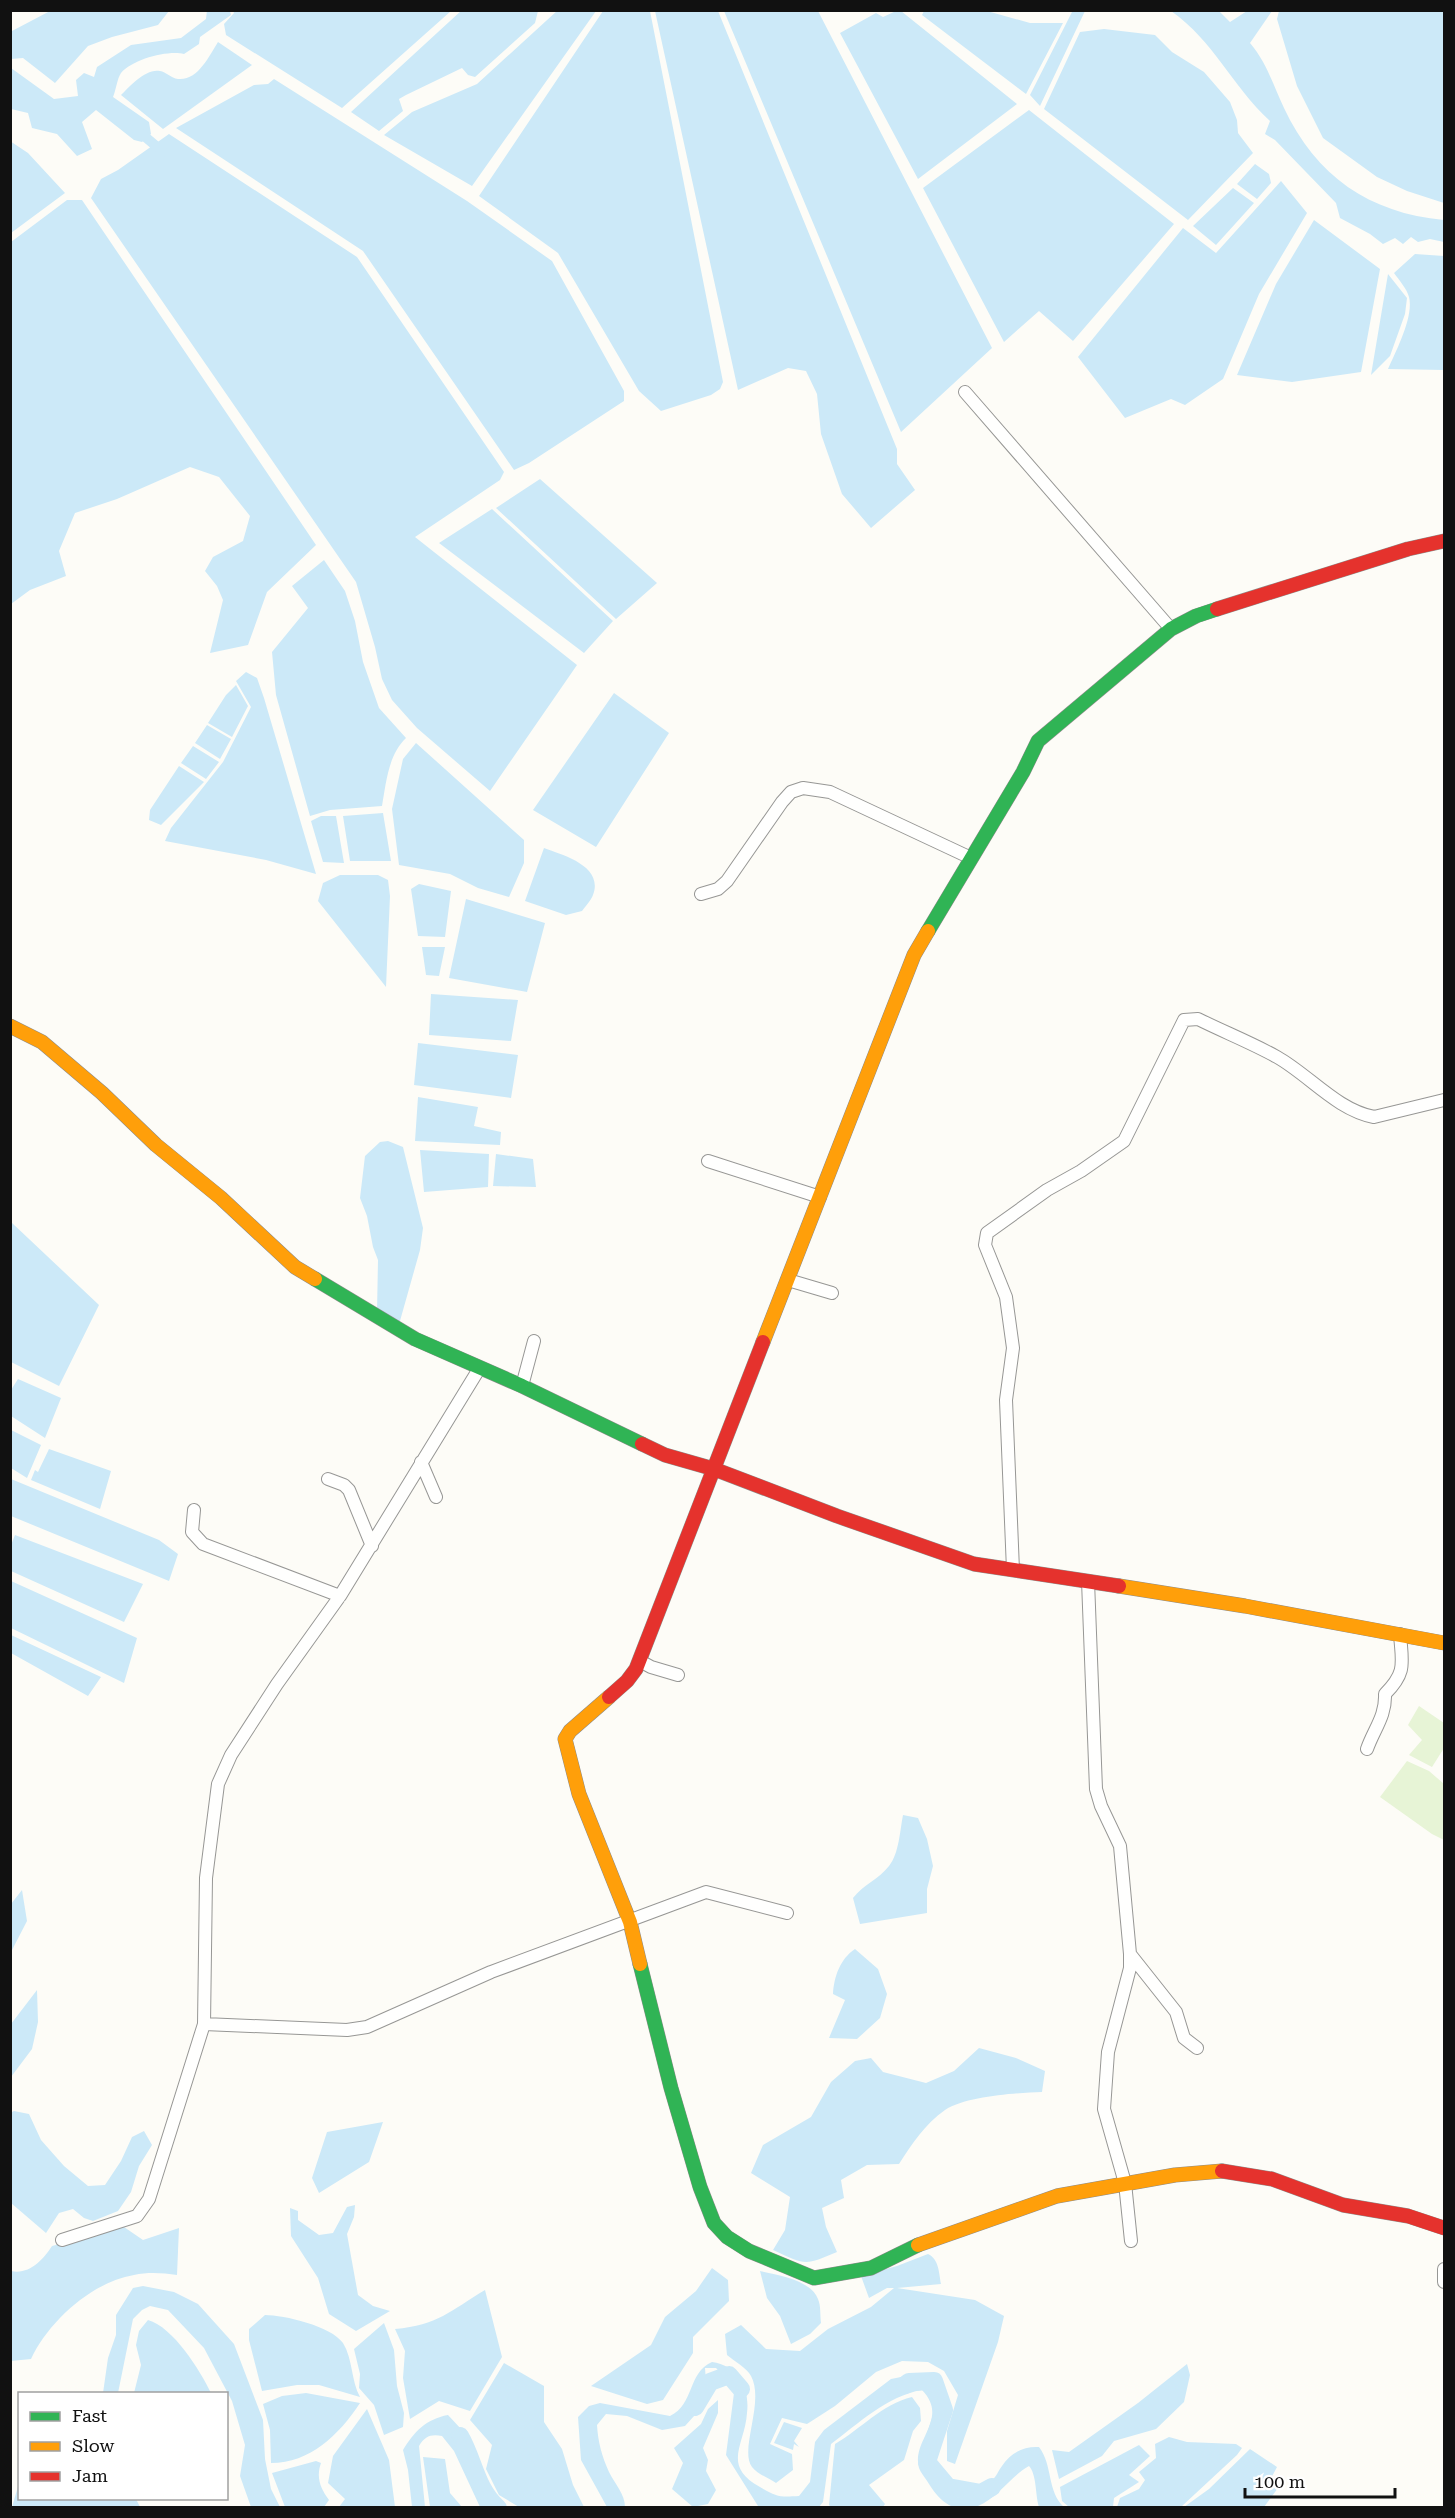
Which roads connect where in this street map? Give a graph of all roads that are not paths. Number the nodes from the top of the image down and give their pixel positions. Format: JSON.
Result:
{"nodes":[{"id":1,"x":965,"y":392,"type":"dead end"},
{"id":2,"x":1444,"y":541,"type":"edge"},
{"id":3,"x":1171,"y":629,"type":"junction"},
{"id":4,"x":971,"y":858,"type":"junction"},
{"id":5,"x":701,"y":894,"type":"dead end"},
{"id":6,"x":10,"y":1026,"type":"edge"},
{"id":7,"x":1444,"y":1100,"type":"edge"},
{"id":8,"x":708,"y":1161,"type":"dead end"},
{"id":9,"x":820,"y":1197,"type":"junction"},
{"id":10,"x":788,"y":1280,"type":"junction"},
{"id":11,"x":832,"y":1293,"type":"dead end"},
{"id":12,"x":534,"y":1341,"type":"dead end"},
{"id":13,"x":478,"y":1369,"type":"junction"},
{"id":14,"x":522,"y":1386,"type":"junction"},
{"id":15,"x":421,"y":1462,"type":"junction"},
{"id":16,"x":714,"y":1469,"type":"junction"},
{"id":17,"x":328,"y":1479,"type":"dead end"},
{"id":18,"x":436,"y":1497,"type":"dead end"},
{"id":19,"x":194,"y":1510,"type":"dead end"},
{"id":20,"x":372,"y":1546,"type":"junction"},
{"id":21,"x":1013,"y":1570,"type":"junction"},
{"id":22,"x":1088,"y":1581,"type":"junction"},
{"id":23,"x":340,"y":1596,"type":"junction"},
{"id":24,"x":1400,"y":1634,"type":"junction"},
{"id":25,"x":1444,"y":1643,"type":"edge"},
{"id":26,"x":640,"y":1661,"type":"junction"},
{"id":27,"x":678,"y":1675,"type":"dead end"},
{"id":28,"x":1366,"y":1749,"type":"dead end"},
{"id":29,"x":787,"y":1913,"type":"dead end"},
{"id":30,"x":630,"y":1922,"type":"junction"},
{"id":31,"x":1130,"y":1954,"type":"junction"},
{"id":32,"x":204,"y":2024,"type":"junction"},
{"id":33,"x":1197,"y":2048,"type":"dead end"},
{"id":34,"x":1125,"y":2183,"type":"junction"},
{"id":35,"x":1444,"y":2228,"type":"edge"},
{"id":36,"x":62,"y":2240,"type":"dead end"},
{"id":37,"x":1131,"y":2241,"type":"dead end"},
{"id":38,"x":1444,"y":2269,"type":"edge"},
{"id":39,"x":1444,"y":2282,"type":"edge"}],
"edges":[{"from":1,"to":3,"type":"street"},
{"from":2,"to":3,"type":"street"},
{"from":3,"to":4,"type":"street"},
{"from":4,"to":5,"type":"street"},
{"from":4,"to":9,"type":"street"},
{"from":6,"to":13,"type":"street"},
{"from":7,"to":21,"type":"street"},
{"from":8,"to":9,"type":"street"},
{"from":9,"to":10,"type":"street"},
{"from":10,"to":11,"type":"street"},
{"from":10,"to":16,"type":"street"},
{"from":12,"to":14,"type":"street"},
{"from":13,"to":14,"type":"street"},
{"from":13,"to":15,"type":"street"},
{"from":14,"to":16,"type":"street"},
{"from":15,"to":18,"type":"street"},
{"from":15,"to":20,"type":"street"},
{"from":16,"to":21,"type":"street"},
{"from":16,"to":26,"type":"street"},
{"from":17,"to":20,"type":"street"},
{"from":19,"to":23,"type":"street"},
{"from":20,"to":23,"type":"street"},
{"from":21,"to":22,"type":"street"},
{"from":22,"to":24,"type":"street"},
{"from":22,"to":31,"type":"street"},
{"from":23,"to":32,"type":"street"},
{"from":24,"to":25,"type":"street"},
{"from":24,"to":28,"type":"street"},
{"from":26,"to":27,"type":"street"},
{"from":26,"to":30,"type":"street"},
{"from":29,"to":30,"type":"street"},
{"from":30,"to":32,"type":"street"},
{"from":30,"to":34,"type":"street"},
{"from":31,"to":33,"type":"street"},
{"from":31,"to":34,"type":"street"},
{"from":32,"to":36,"type":"street"},
{"from":34,"to":35,"type":"street"},
{"from":34,"to":37,"type":"street"},
{"from":38,"to":39,"type":"street"}]}
